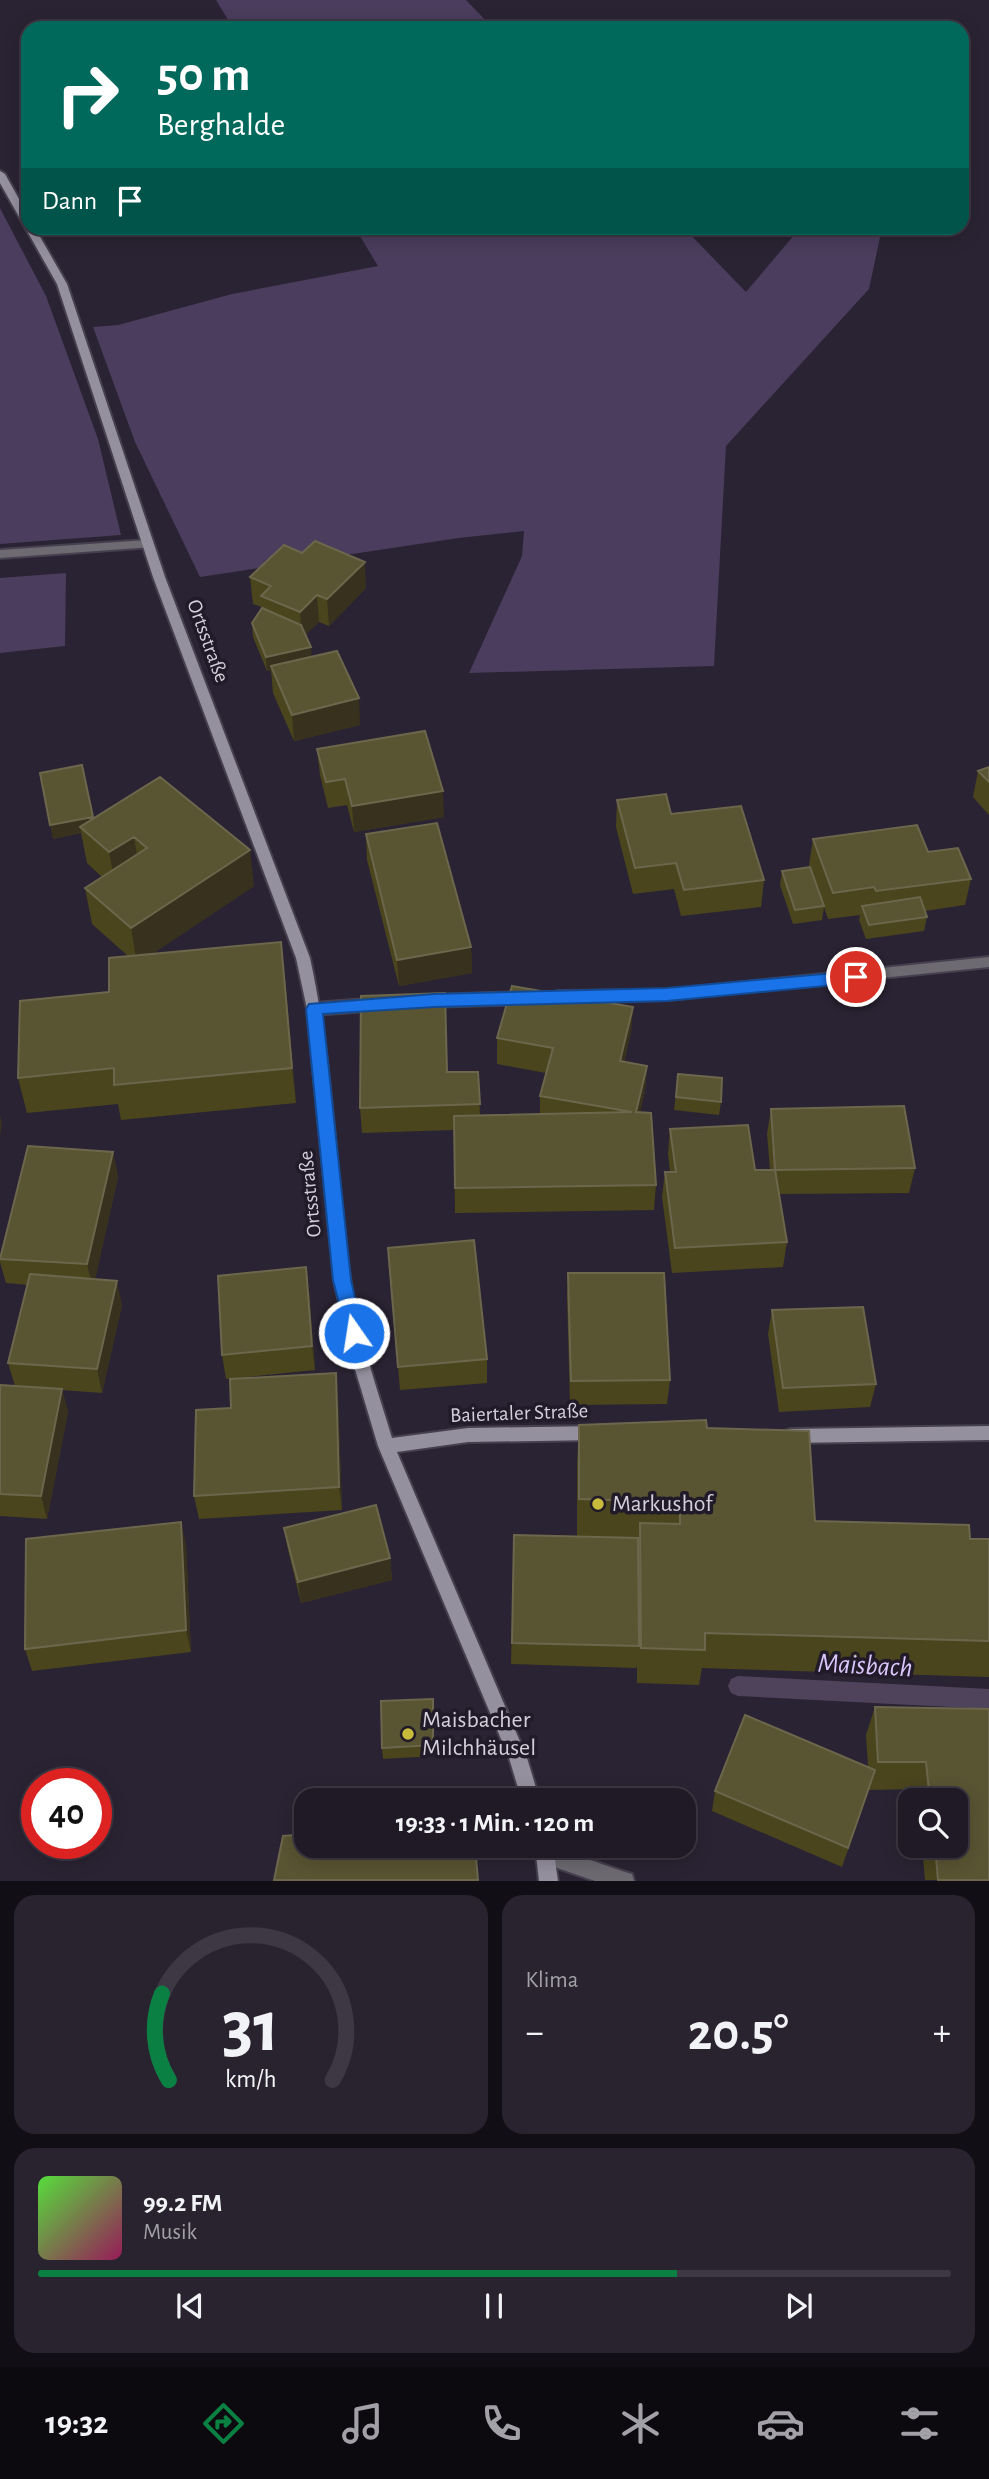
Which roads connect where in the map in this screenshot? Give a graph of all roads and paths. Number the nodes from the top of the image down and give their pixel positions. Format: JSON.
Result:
{"nodes":[{"id":1,"x":0,"y":174,"type":"edge"},
{"id":2,"x":21,"y":211,"type":"edge"},
{"id":3,"x":35,"y":235,"type":"edge"},
{"id":4,"x":148,"y":544,"type":"junction"},
{"id":5,"x":0,"y":554,"type":"edge"},
{"id":6,"x":989,"y":962,"type":"edge"},
{"id":7,"x":314,"y":1009,"type":"junction"},
{"id":8,"x":608,"y":1433,"type":"edge"},
{"id":9,"x":989,"y":1433,"type":"edge"},
{"id":10,"x":772,"y":1436,"type":"edge"},
{"id":11,"x":386,"y":1446,"type":"junction"},
{"id":12,"x":527,"y":1788,"type":"edge"},
{"id":13,"x":547,"y":1858,"type":"edge"},
{"id":14,"x":564,"y":1858,"type":"edge"},
{"id":15,"x":549,"y":1881,"type":"edge"},
{"id":16,"x":625,"y":1881,"type":"edge"}],
"edges":[{"from":1,"to":2,"type":"street","name":"Ortsstraße"},
{"from":3,"to":4,"type":"street","name":"Ortsstraße"},
{"from":4,"to":5,"type":"street"},
{"from":4,"to":7,"type":"street","name":"Ortsstraße"},
{"from":6,"to":7,"type":"street"},
{"from":7,"to":11,"type":"street","name":"Ortsstraße"},
{"from":8,"to":11,"type":"street","name":"Baiertaler Straße"},
{"from":9,"to":10,"type":"street"},
{"from":11,"to":12,"type":"street","name":"Ortsstraße"},
{"from":13,"to":15,"type":"street"},
{"from":14,"to":16,"type":"street"}]}
